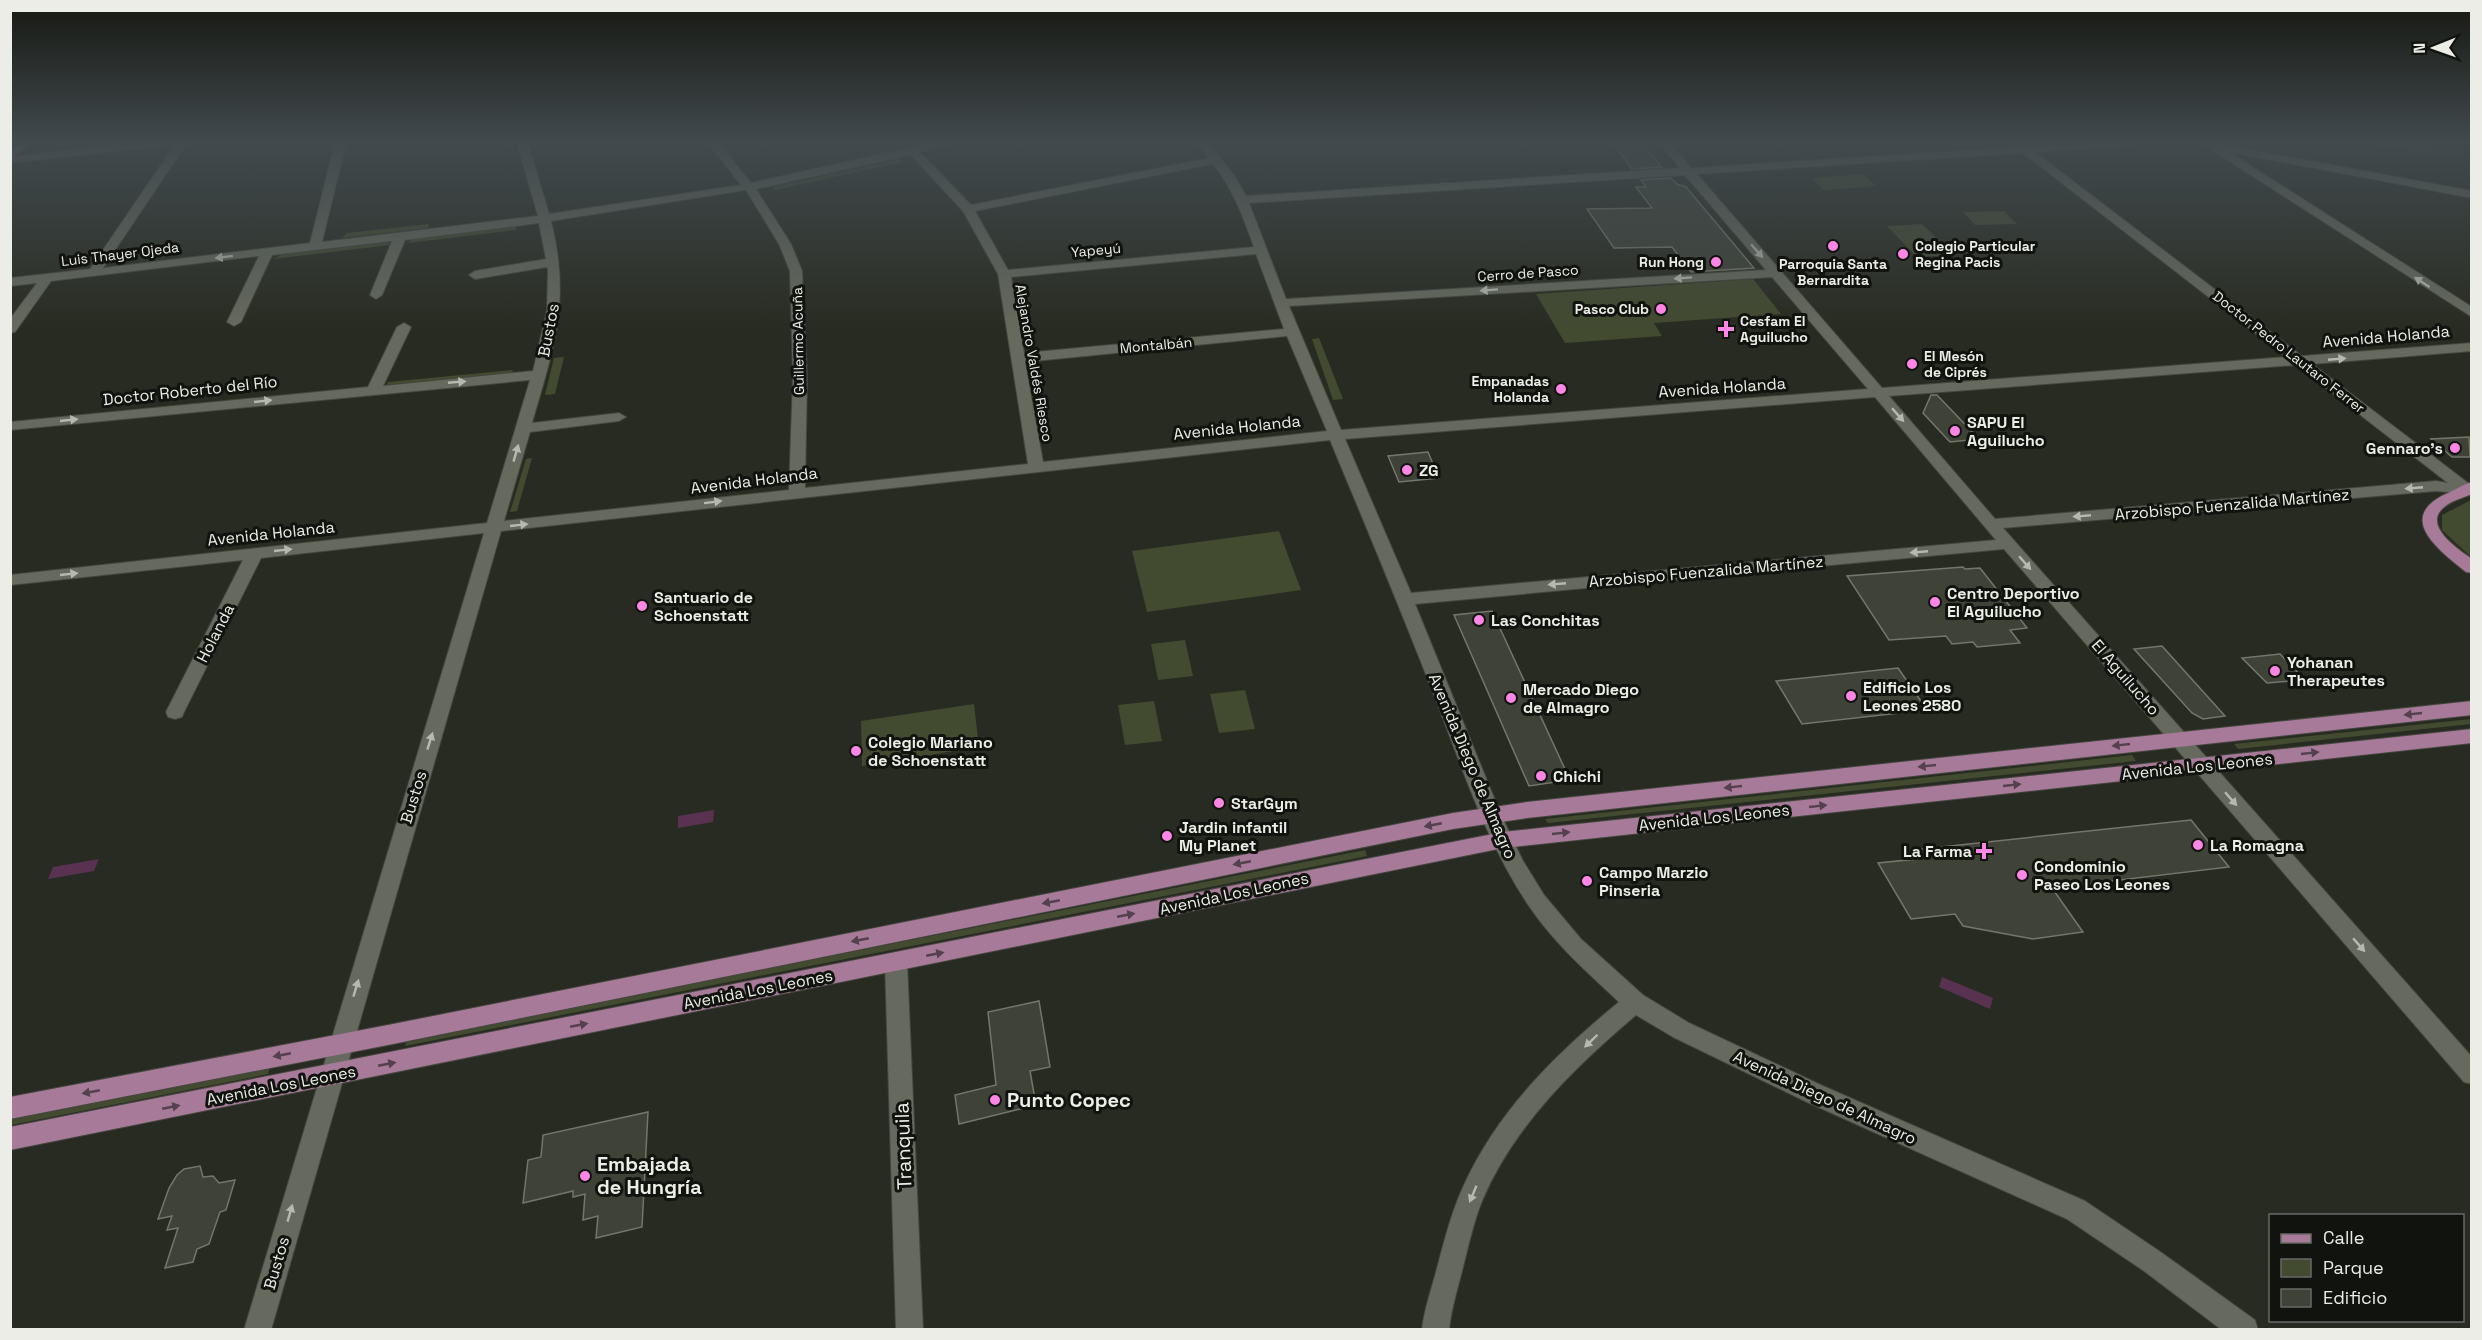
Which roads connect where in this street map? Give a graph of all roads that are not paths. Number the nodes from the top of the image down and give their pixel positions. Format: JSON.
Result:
{"nodes":[{"id":1,"x":139,"y":206,"type":"edge"},
{"id":2,"x":325,"y":206,"type":"edge"},
{"id":3,"x":540,"y":206,"type":"edge"},
{"id":4,"x":633,"y":206,"type":"edge"},
{"id":5,"x":761,"y":206,"type":"edge"},
{"id":6,"x":965,"y":206,"type":"edge"},
{"id":7,"x":985,"y":206,"type":"edge"},
{"id":8,"x":1244,"y":206,"type":"edge"},
{"id":9,"x":1717,"y":206,"type":"edge"},
{"id":10,"x":2098,"y":206,"type":"edge"},
{"id":11,"x":2303,"y":206,"type":"edge"},
{"id":12,"x":968,"y":209,"type":"junction"},
{"id":13,"x":544,"y":219,"type":"junction"},
{"id":14,"x":400,"y":237,"type":"junction"},
{"id":15,"x":315,"y":246,"type":"junction"},
{"id":16,"x":1262,"y":250,"type":"junction"},
{"id":17,"x":267,"y":252,"type":"junction"},
{"id":18,"x":552,"y":262,"type":"junction"},
{"id":19,"x":94,"y":272,"type":"junction"},
{"id":20,"x":1775,"y":273,"type":"junction"},
{"id":21,"x":1004,"y":274,"type":"junction"},
{"id":22,"x":475,"y":275,"type":"dead end"},
{"id":23,"x":48,"y":278,"type":"junction"},
{"id":24,"x":10,"y":282,"type":"edge"},
{"id":25,"x":376,"y":295,"type":"dead end"},
{"id":26,"x":1282,"y":303,"type":"junction"},
{"id":27,"x":2472,"y":313,"type":"edge"},
{"id":28,"x":234,"y":322,"type":"dead end"},
{"id":29,"x":404,"y":327,"type":"dead end"},
{"id":30,"x":10,"y":329,"type":"edge"},
{"id":31,"x":1292,"y":332,"type":"junction"},
{"id":32,"x":2472,"y":347,"type":"edge"},
{"id":33,"x":1019,"y":358,"type":"junction"},
{"id":34,"x":2301,"y":362,"type":"junction"},
{"id":35,"x":539,"y":375,"type":"junction"},
{"id":36,"x":374,"y":390,"type":"junction"},
{"id":37,"x":1878,"y":392,"type":"junction"},
{"id":38,"x":620,"y":417,"type":"dead end"},
{"id":39,"x":10,"y":426,"type":"edge"},
{"id":40,"x":523,"y":428,"type":"junction"},
{"id":41,"x":1334,"y":435,"type":"junction"},
{"id":42,"x":1036,"y":467,"type":"junction"},
{"id":43,"x":2470,"y":490,"type":"edge"},
{"id":44,"x":797,"y":492,"type":"junction"},
{"id":45,"x":1991,"y":524,"type":"junction"},
{"id":46,"x":494,"y":528,"type":"junction"},
{"id":47,"x":2008,"y":544,"type":"junction"},
{"id":48,"x":255,"y":553,"type":"junction"},
{"id":49,"x":2472,"y":568,"type":"edge"},
{"id":50,"x":10,"y":580,"type":"edge"},
{"id":51,"x":1405,"y":599,"type":"junction"},
{"id":52,"x":2472,"y":708,"type":"edge"},
{"id":53,"x":174,"y":712,"type":"dead end"},
{"id":54,"x":2472,"y":736,"type":"edge"},
{"id":55,"x":2179,"y":739,"type":"junction"},
{"id":56,"x":2202,"y":765,"type":"junction"},
{"id":57,"x":1491,"y":815,"type":"junction"},
{"id":58,"x":1503,"y":840,"type":"junction"},
{"id":59,"x":896,"y":962,"type":"junction"},
{"id":60,"x":1635,"y":1002,"type":"junction"},
{"id":61,"x":340,"y":1044,"type":"junction"},
{"id":62,"x":2472,"y":1074,"type":"edge"},
{"id":63,"x":330,"y":1075,"type":"junction"},
{"id":64,"x":10,"y":1108,"type":"edge"},
{"id":65,"x":10,"y":1139,"type":"edge"},
{"id":66,"x":257,"y":1329,"type":"edge"},
{"id":67,"x":910,"y":1329,"type":"edge"},
{"id":68,"x":1435,"y":1329,"type":"edge"},
{"id":69,"x":2245,"y":1329,"type":"edge"}],
"edges":[{"from":1,"to":19,"type":"street"},
{"from":2,"to":15,"type":"street"},
{"from":3,"to":13,"type":"street","name":"Bustos"},
{"from":4,"to":13,"type":"street","name":"Luis Thayer Ojeda"},
{"from":5,"to":44,"type":"street","name":"Guillermo Acuña"},
{"from":6,"to":12,"type":"street","name":"Alejandro Valdés Riesco"},
{"from":7,"to":12,"type":"street"},
{"from":8,"to":16,"type":"street","name":"Avenida Diego de Almagro"},
{"from":9,"to":20,"type":"street","name":"El Aguilucho","one_way":true},
{"from":10,"to":34,"type":"street","name":"Doctor Pedro Lautaro Ferrer"},
{"from":27,"to":11,"type":"street","one_way":true},
{"from":12,"to":21,"type":"street","name":"Alejandro Valdés Riesco"},
{"from":13,"to":14,"type":"street","name":"Luis Thayer Ojeda"},
{"from":13,"to":18,"type":"street","name":"Bustos"},
{"from":14,"to":15,"type":"street","name":"Luis Thayer Ojeda"},
{"from":14,"to":25,"type":"street"},
{"from":15,"to":17,"type":"street","name":"Luis Thayer Ojeda"},
{"from":16,"to":21,"type":"street","name":"Yapeyú"},
{"from":16,"to":26,"type":"street","name":"Avenida Diego de Almagro"},
{"from":17,"to":19,"type":"street","name":"Luis Thayer Ojeda","one_way":true},
{"from":17,"to":28,"type":"street"},
{"from":18,"to":22,"type":"street"},
{"from":18,"to":35,"type":"street","name":"Bustos"},
{"from":19,"to":23,"type":"street","name":"Luis Thayer Ojeda"},
{"from":20,"to":26,"type":"street","name":"Cerro de Pasco","one_way":true},
{"from":20,"to":37,"type":"street","name":"El Aguilucho"},
{"from":21,"to":33,"type":"street","name":"Alejandro Valdés Riesco"},
{"from":23,"to":24,"type":"street","name":"Luis Thayer Ojeda"},
{"from":23,"to":30,"type":"street","name":"Luis Thayer Ojeda"},
{"from":26,"to":31,"type":"street","name":"Avenida Diego de Almagro"},
{"from":29,"to":36,"type":"street"},
{"from":31,"to":33,"type":"street","name":"Montalbán"},
{"from":31,"to":41,"type":"street","name":"Avenida Diego de Almagro"},
{"from":34,"to":32,"type":"street","name":"Avenida Holanda","one_way":true},
{"from":33,"to":42,"type":"street","name":"Alejandro Valdés Riesco"},
{"from":34,"to":37,"type":"street","name":"Avenida Holanda"},
{"from":34,"to":43,"type":"street","name":"Doctor Pedro Lautaro Ferrer"},
{"from":36,"to":35,"type":"street","name":"Doctor Roberto del Río","one_way":true},
{"from":35,"to":40,"type":"street","name":"Bustos"},
{"from":39,"to":36,"type":"street","name":"Doctor Roberto del Río","one_way":true},
{"from":37,"to":41,"type":"street","name":"Avenida Holanda"},
{"from":37,"to":45,"type":"street","name":"El Aguilucho","one_way":true},
{"from":38,"to":40,"type":"street"},
{"from":46,"to":40,"type":"street","name":"Bustos","one_way":true},
{"from":41,"to":42,"type":"street","name":"Avenida Holanda"},
{"from":41,"to":51,"type":"street","name":"Avenida Diego de Almagro"},
{"from":42,"to":44,"type":"street","name":"Avenida Holanda"},
{"from":43,"to":45,"type":"street","name":"Arzobispo Fuenzalida Martínez","one_way":true},
{"from":43,"to":49,"type":"main road"},
{"from":46,"to":44,"type":"street","name":"Avenida Holanda","one_way":true},
{"from":45,"to":47,"type":"street","name":"El Aguilucho"},
{"from":48,"to":46,"type":"street","name":"Avenida Holanda","one_way":true},
{"from":61,"to":46,"type":"street","name":"Bustos","one_way":true},
{"from":47,"to":51,"type":"street","name":"Arzobispo Fuenzalida Martínez","one_way":true},
{"from":47,"to":55,"type":"street","name":"El Aguilucho","one_way":true},
{"from":50,"to":48,"type":"street","name":"Avenida Holanda","one_way":true},
{"from":48,"to":53,"type":"street","name":"Holanda"},
{"from":51,"to":57,"type":"street","name":"Avenida Diego de Almagro"},
{"from":52,"to":55,"type":"main road","name":"Avenida Los Leones","one_way":true},
{"from":56,"to":54,"type":"main road","name":"Avenida Los Leones","one_way":true},
{"from":55,"to":56,"type":"street","name":"El Aguilucho"},
{"from":55,"to":57,"type":"main road","name":"Avenida Los Leones","one_way":true},
{"from":58,"to":56,"type":"main road","name":"Avenida Los Leones","one_way":true},
{"from":56,"to":62,"type":"street","name":"El Aguilucho","one_way":true},
{"from":57,"to":58,"type":"street","name":"Avenida Diego de Almagro"},
{"from":57,"to":61,"type":"main road","name":"Avenida Los Leones","one_way":true},
{"from":59,"to":58,"type":"main road","name":"Avenida Los Leones","one_way":true},
{"from":58,"to":60,"type":"street","name":"Avenida Diego de Almagro"},
{"from":63,"to":59,"type":"main road","name":"Avenida Los Leones","one_way":true},
{"from":59,"to":67,"type":"street","name":"Tranquila"},
{"from":60,"to":68,"type":"street","one_way":true},
{"from":60,"to":69,"type":"street","name":"Avenida Diego de Almagro"},
{"from":61,"to":63,"type":"street","name":"Bustos"},
{"from":61,"to":64,"type":"main road","name":"Avenida Los Leones","one_way":true},
{"from":65,"to":63,"type":"main road","name":"Avenida Los Leones","one_way":true},
{"from":66,"to":63,"type":"street","name":"Bustos","one_way":true}]}
